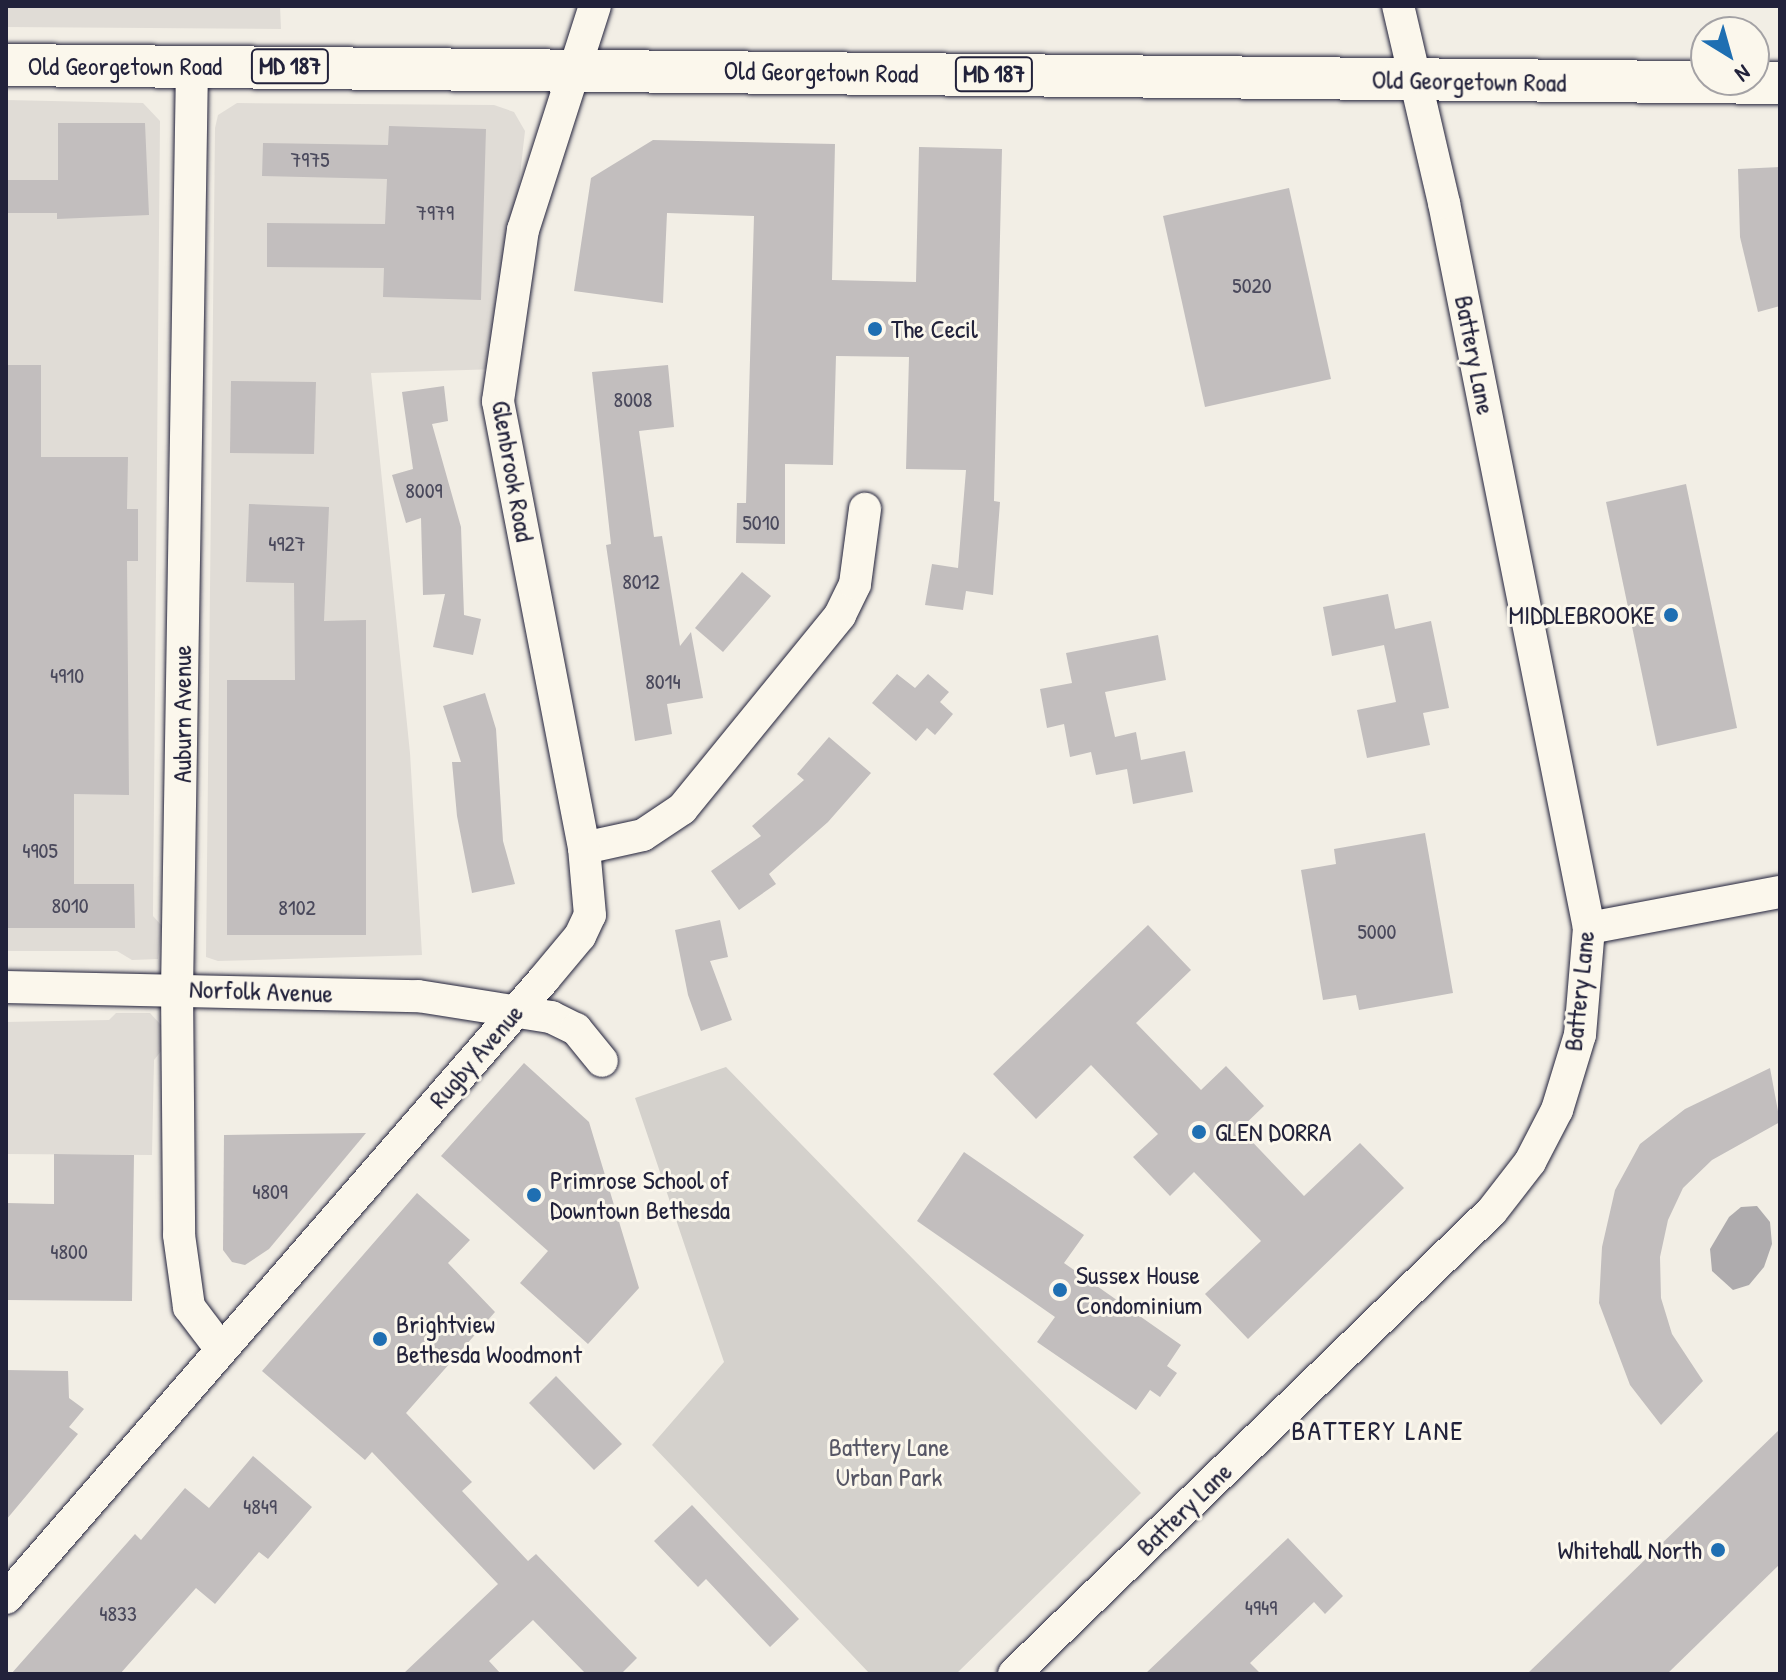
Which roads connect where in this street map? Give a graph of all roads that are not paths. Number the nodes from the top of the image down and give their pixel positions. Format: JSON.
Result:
{"nodes":[{"id":1,"x":595,"y":6,"type":"edge"},
{"id":2,"x":1398,"y":6,"type":"edge"},
{"id":3,"x":6,"y":65,"type":"edge"},
{"id":4,"x":192,"y":67,"type":"junction"},
{"id":5,"x":573,"y":69,"type":"junction"},
{"id":6,"x":1415,"y":80,"type":"junction"},
{"id":7,"x":1780,"y":83,"type":"edge"},
{"id":8,"x":865,"y":509,"type":"dead end"},
{"id":9,"x":584,"y":848,"type":"junction"},
{"id":10,"x":1780,"y":892,"type":"edge"},
{"id":11,"x":1589,"y":928,"type":"junction"},
{"id":12,"x":6,"y":987,"type":"edge"},
{"id":13,"x":177,"y":988,"type":"junction"},
{"id":14,"x":514,"y":1011,"type":"junction"},
{"id":15,"x":602,"y":1061,"type":"dead end"},
{"id":16,"x":220,"y":1348,"type":"junction"},
{"id":17,"x":6,"y":1598,"type":"edge"},
{"id":18,"x":1014,"y":1674,"type":"edge"}],
"edges":[{"from":1,"to":5,"type":"street","name":"Glenbrook Road"},
{"from":2,"to":6,"type":"street","name":"Battery Lane"},
{"from":3,"to":4,"type":"main road","name":"Old Georgetown Road","number":"MD 187"},
{"from":4,"to":5,"type":"main road","name":"Old Georgetown Road","number":"MD 187"},
{"from":4,"to":13,"type":"street","name":"Auburn Avenue"},
{"from":5,"to":6,"type":"main road","name":"Old Georgetown Road","number":"MD 187"},
{"from":5,"to":9,"type":"street","name":"Glenbrook Road"},
{"from":6,"to":7,"type":"main road","name":"Old Georgetown Road","number":"MD 187"},
{"from":6,"to":11,"type":"street","name":"Battery Lane"},
{"from":8,"to":9,"type":"street"},
{"from":9,"to":14,"type":"street","name":"Rugby Avenue"},
{"from":10,"to":11,"type":"street"},
{"from":11,"to":18,"type":"street","name":"Battery Lane"},
{"from":12,"to":13,"type":"street","name":"Norfolk Avenue"},
{"from":13,"to":14,"type":"street","name":"Norfolk Avenue"},
{"from":13,"to":16,"type":"street","name":"Auburn Avenue"},
{"from":14,"to":15,"type":"street"},
{"from":14,"to":16,"type":"street","name":"Rugby Avenue"},
{"from":16,"to":17,"type":"street","name":"Rugby Avenue"}]}
